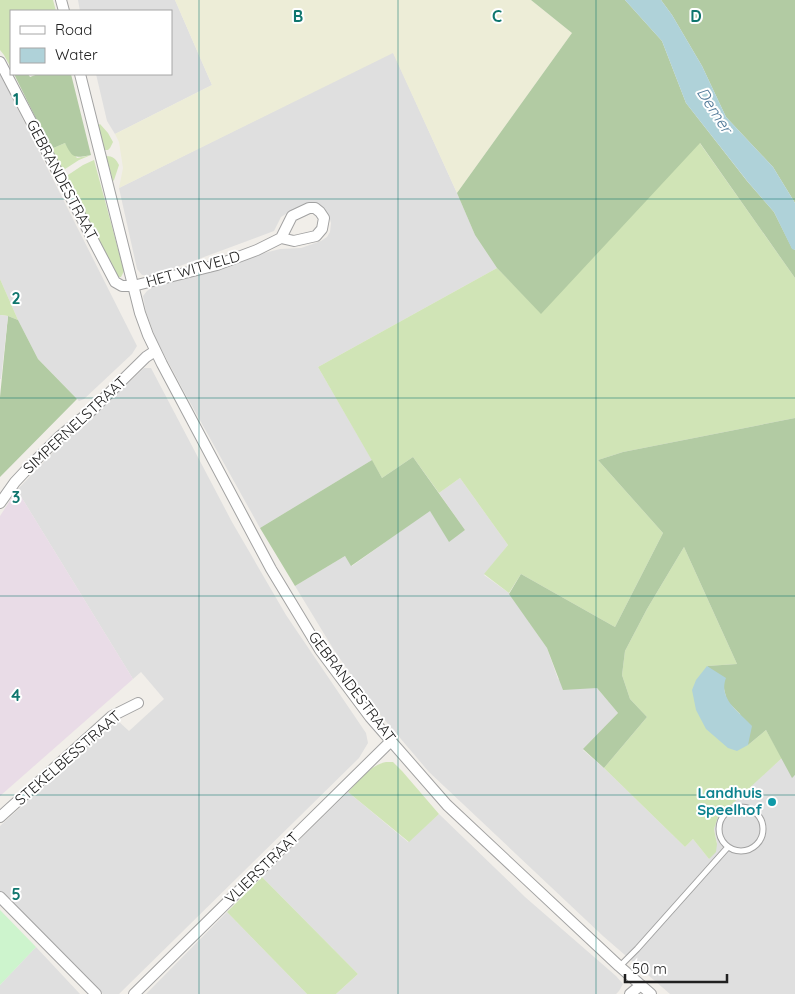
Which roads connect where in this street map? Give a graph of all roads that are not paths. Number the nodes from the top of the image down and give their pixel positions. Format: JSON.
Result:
{"nodes":[{"id":1,"x":0,"y":62,"type":"edge"},
{"id":2,"x":80,"y":75,"type":"edge"},
{"id":3,"x":281,"y":238,"type":"dead end"},
{"id":4,"x":133,"y":286,"type":"junction"},
{"id":5,"x":155,"y":351,"type":"junction"},
{"id":6,"x":0,"y":503,"type":"edge"},
{"id":7,"x":138,"y":703,"type":"dead end"},
{"id":8,"x":391,"y":741,"type":"junction"},
{"id":9,"x":0,"y":817,"type":"edge"},
{"id":10,"x":728,"y":847,"type":"junction"},
{"id":11,"x":0,"y":898,"type":"edge"},
{"id":12,"x":619,"y":966,"type":"junction"},
{"id":13,"x":641,"y":985,"type":"junction"},
{"id":14,"x":96,"y":994,"type":"edge"},
{"id":15,"x":134,"y":994,"type":"edge"},
{"id":16,"x":630,"y":994,"type":"edge"},
{"id":17,"x":651,"y":994,"type":"edge"}],
"edges":[{"from":1,"to":4,"type":"street","name":"GEBRANDESTRAAT"},
{"from":2,"to":4,"type":"street","name":"GEBRANDESTRAAT"},
{"from":3,"to":4,"type":"street","name":"HET WITVELD"},
{"from":4,"to":5,"type":"street","name":"GEBRANDESTRAAT"},
{"from":5,"to":6,"type":"street","name":"SIMPERNELSTRAAT"},
{"from":5,"to":8,"type":"street","name":"GEBRANDESTRAAT"},
{"from":7,"to":9,"type":"street","name":"STEKELBESSTRAAT"},
{"from":8,"to":12,"type":"street","name":"GEBRANDESTRAAT"},
{"from":8,"to":15,"type":"street","name":"VLIERSTRAAT"},
{"from":10,"to":10,"type":"lane"},
{"from":10,"to":12,"type":"lane"},
{"from":11,"to":14,"type":"street"},
{"from":12,"to":13,"type":"street","name":"GEBRANDESTRAAT"},
{"from":13,"to":16,"type":"street"},
{"from":13,"to":17,"type":"street","name":"GEBRANDESTRAAT"}]}
